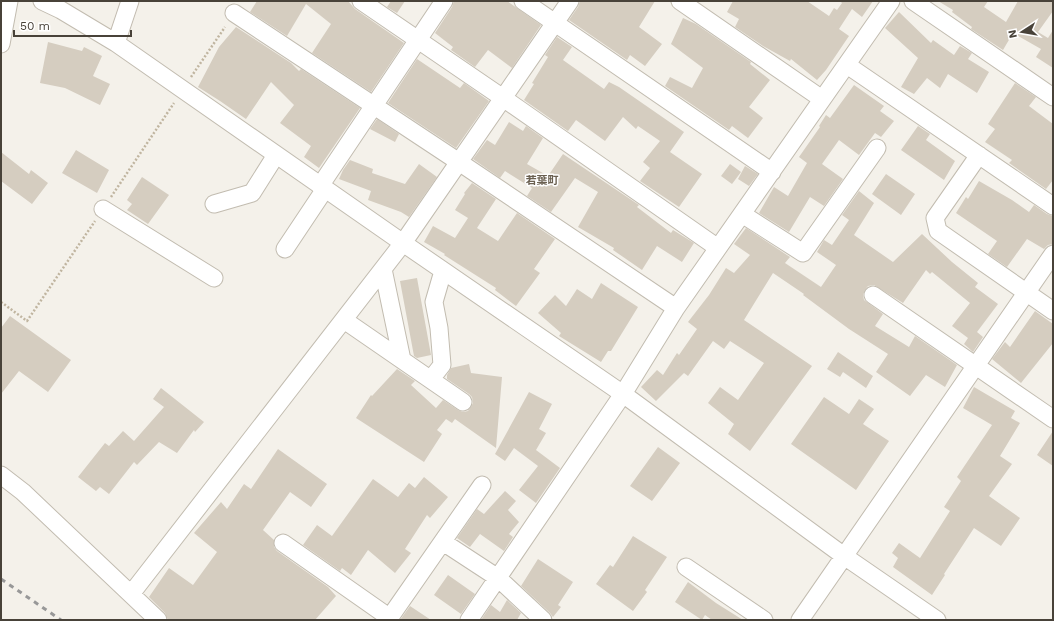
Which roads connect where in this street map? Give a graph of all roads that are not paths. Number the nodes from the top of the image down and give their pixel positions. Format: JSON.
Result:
{"nodes":[{"id":1,"x":9,"y":1,"type":"edge"},
{"id":2,"x":42,"y":1,"type":"edge"},
{"id":3,"x":130,"y":1,"type":"edge"},
{"id":4,"x":361,"y":1,"type":"edge"},
{"id":5,"x":444,"y":1,"type":"edge"},
{"id":6,"x":523,"y":1,"type":"edge"},
{"id":7,"x":570,"y":1,"type":"edge"},
{"id":8,"x":680,"y":1,"type":"edge"},
{"id":9,"x":891,"y":1,"type":"edge"},
{"id":10,"x":913,"y":1,"type":"edge"},
{"id":11,"x":234,"y":13,"type":"road end"},
{"id":12,"x":555,"y":23,"type":"junction"},
{"id":13,"x":418,"y":40,"type":"junction"},
{"id":14,"x":116,"y":43,"type":"junction"},
{"id":15,"x":1,"y":44,"type":"edge"},
{"id":16,"x":847,"y":65,"type":"junction"},
{"id":17,"x":1053,"y":97,"type":"edge"},
{"id":18,"x":503,"y":98,"type":"junction"},
{"id":19,"x":822,"y":99,"type":"junction"},
{"id":20,"x":374,"y":105,"type":"junction"},
{"id":21,"x":877,"y":148,"type":"dead end"},
{"id":22,"x":276,"y":155,"type":"junction"},
{"id":23,"x":979,"y":155,"type":"junction"},
{"id":24,"x":459,"y":162,"type":"junction"},
{"id":25,"x":772,"y":172,"type":"junction"},
{"id":26,"x":323,"y":188,"type":"junction"},
{"id":27,"x":214,"y":204,"type":"dead end"},
{"id":28,"x":1053,"y":206,"type":"edge"},
{"id":29,"x":103,"y":209,"type":"road end"},
{"id":30,"x":742,"y":214,"type":"junction"},
{"id":31,"x":403,"y":243,"type":"junction"},
{"id":32,"x":718,"y":248,"type":"junction"},
{"id":33,"x":285,"y":249,"type":"dead end"},
{"id":34,"x":1053,"y":254,"type":"edge"},
{"id":35,"x":383,"y":270,"type":"junction"},
{"id":36,"x":443,"y":271,"type":"junction"},
{"id":37,"x":214,"y":278,"type":"dead end"},
{"id":38,"x":1026,"y":292,"type":"junction"},
{"id":39,"x":873,"y":294,"type":"dead end"},
{"id":40,"x":676,"y":308,"type":"junction"},
{"id":41,"x":1053,"y":311,"type":"edge"},
{"id":42,"x":344,"y":320,"type":"junction"},
{"id":43,"x":402,"y":360,"type":"junction"},
{"id":44,"x":976,"y":366,"type":"junction"},
{"id":45,"x":430,"y":379,"type":"junction"},
{"id":46,"x":623,"y":394,"type":"junction"},
{"id":47,"x":463,"y":402,"type":"dead end"},
{"id":48,"x":1053,"y":419,"type":"edge"},
{"id":49,"x":1,"y":475,"type":"edge"},
{"id":50,"x":482,"y":485,"type":"dead end"},
{"id":51,"x":443,"y":542,"type":"junction"},
{"id":52,"x":283,"y":544,"type":"dead end"},
{"id":53,"x":844,"y":556,"type":"junction"},
{"id":54,"x":686,"y":567,"type":"dead end"},
{"id":55,"x":498,"y":578,"type":"junction"},
{"id":56,"x":131,"y":594,"type":"junction"},
{"id":57,"x":389,"y":619,"type":"edge"},
{"id":58,"x":158,"y":620,"type":"edge"},
{"id":59,"x":469,"y":620,"type":"edge"},
{"id":60,"x":543,"y":620,"type":"edge"},
{"id":61,"x":764,"y":620,"type":"edge"},
{"id":62,"x":800,"y":620,"type":"edge"},
{"id":63,"x":937,"y":620,"type":"edge"}],
"edges":[{"from":1,"to":15,"type":"street"},
{"from":2,"to":14,"type":"street"},
{"from":3,"to":14,"type":"street"},
{"from":4,"to":13,"type":"street"},
{"from":5,"to":13,"type":"street"},
{"from":6,"to":12,"type":"street"},
{"from":7,"to":12,"type":"street"},
{"from":8,"to":19,"type":"street"},
{"from":9,"to":16,"type":"street"},
{"from":10,"to":17,"type":"street"},
{"from":11,"to":20,"type":"street"},
{"from":12,"to":18,"type":"street"},
{"from":12,"to":25,"type":"street"},
{"from":13,"to":18,"type":"street"},
{"from":13,"to":20,"type":"street"},
{"from":14,"to":22,"type":"street"},
{"from":16,"to":19,"type":"street"},
{"from":16,"to":23,"type":"street"},
{"from":18,"to":24,"type":"street"},
{"from":18,"to":32,"type":"street"},
{"from":19,"to":25,"type":"street"},
{"from":20,"to":24,"type":"street"},
{"from":20,"to":26,"type":"street"},
{"from":21,"to":30,"type":"street"},
{"from":22,"to":26,"type":"street"},
{"from":22,"to":27,"type":"street"},
{"from":23,"to":28,"type":"street"},
{"from":23,"to":38,"type":"street"},
{"from":24,"to":31,"type":"street"},
{"from":24,"to":40,"type":"street"},
{"from":25,"to":30,"type":"street"},
{"from":26,"to":31,"type":"street"},
{"from":26,"to":33,"type":"street"},
{"from":29,"to":37,"type":"street"},
{"from":30,"to":32,"type":"street"},
{"from":31,"to":35,"type":"street"},
{"from":31,"to":36,"type":"street"},
{"from":32,"to":40,"type":"street"},
{"from":34,"to":38,"type":"street"},
{"from":35,"to":42,"type":"street"},
{"from":35,"to":43,"type":"street"},
{"from":36,"to":45,"type":"street"},
{"from":36,"to":46,"type":"street"},
{"from":38,"to":41,"type":"street"},
{"from":38,"to":44,"type":"street"},
{"from":39,"to":44,"type":"street"},
{"from":40,"to":46,"type":"street"},
{"from":42,"to":43,"type":"street"},
{"from":42,"to":56,"type":"street"},
{"from":43,"to":45,"type":"street"},
{"from":44,"to":48,"type":"street"},
{"from":44,"to":53,"type":"street"},
{"from":45,"to":47,"type":"street"},
{"from":46,"to":53,"type":"street"},
{"from":46,"to":55,"type":"street"},
{"from":49,"to":56,"type":"street"},
{"from":50,"to":51,"type":"street"},
{"from":51,"to":55,"type":"street"},
{"from":51,"to":57,"type":"street"},
{"from":52,"to":57,"type":"street"},
{"from":53,"to":62,"type":"street"},
{"from":53,"to":63,"type":"street"},
{"from":54,"to":61,"type":"street"},
{"from":55,"to":59,"type":"street"},
{"from":55,"to":60,"type":"street"},
{"from":56,"to":58,"type":"street"}]}
